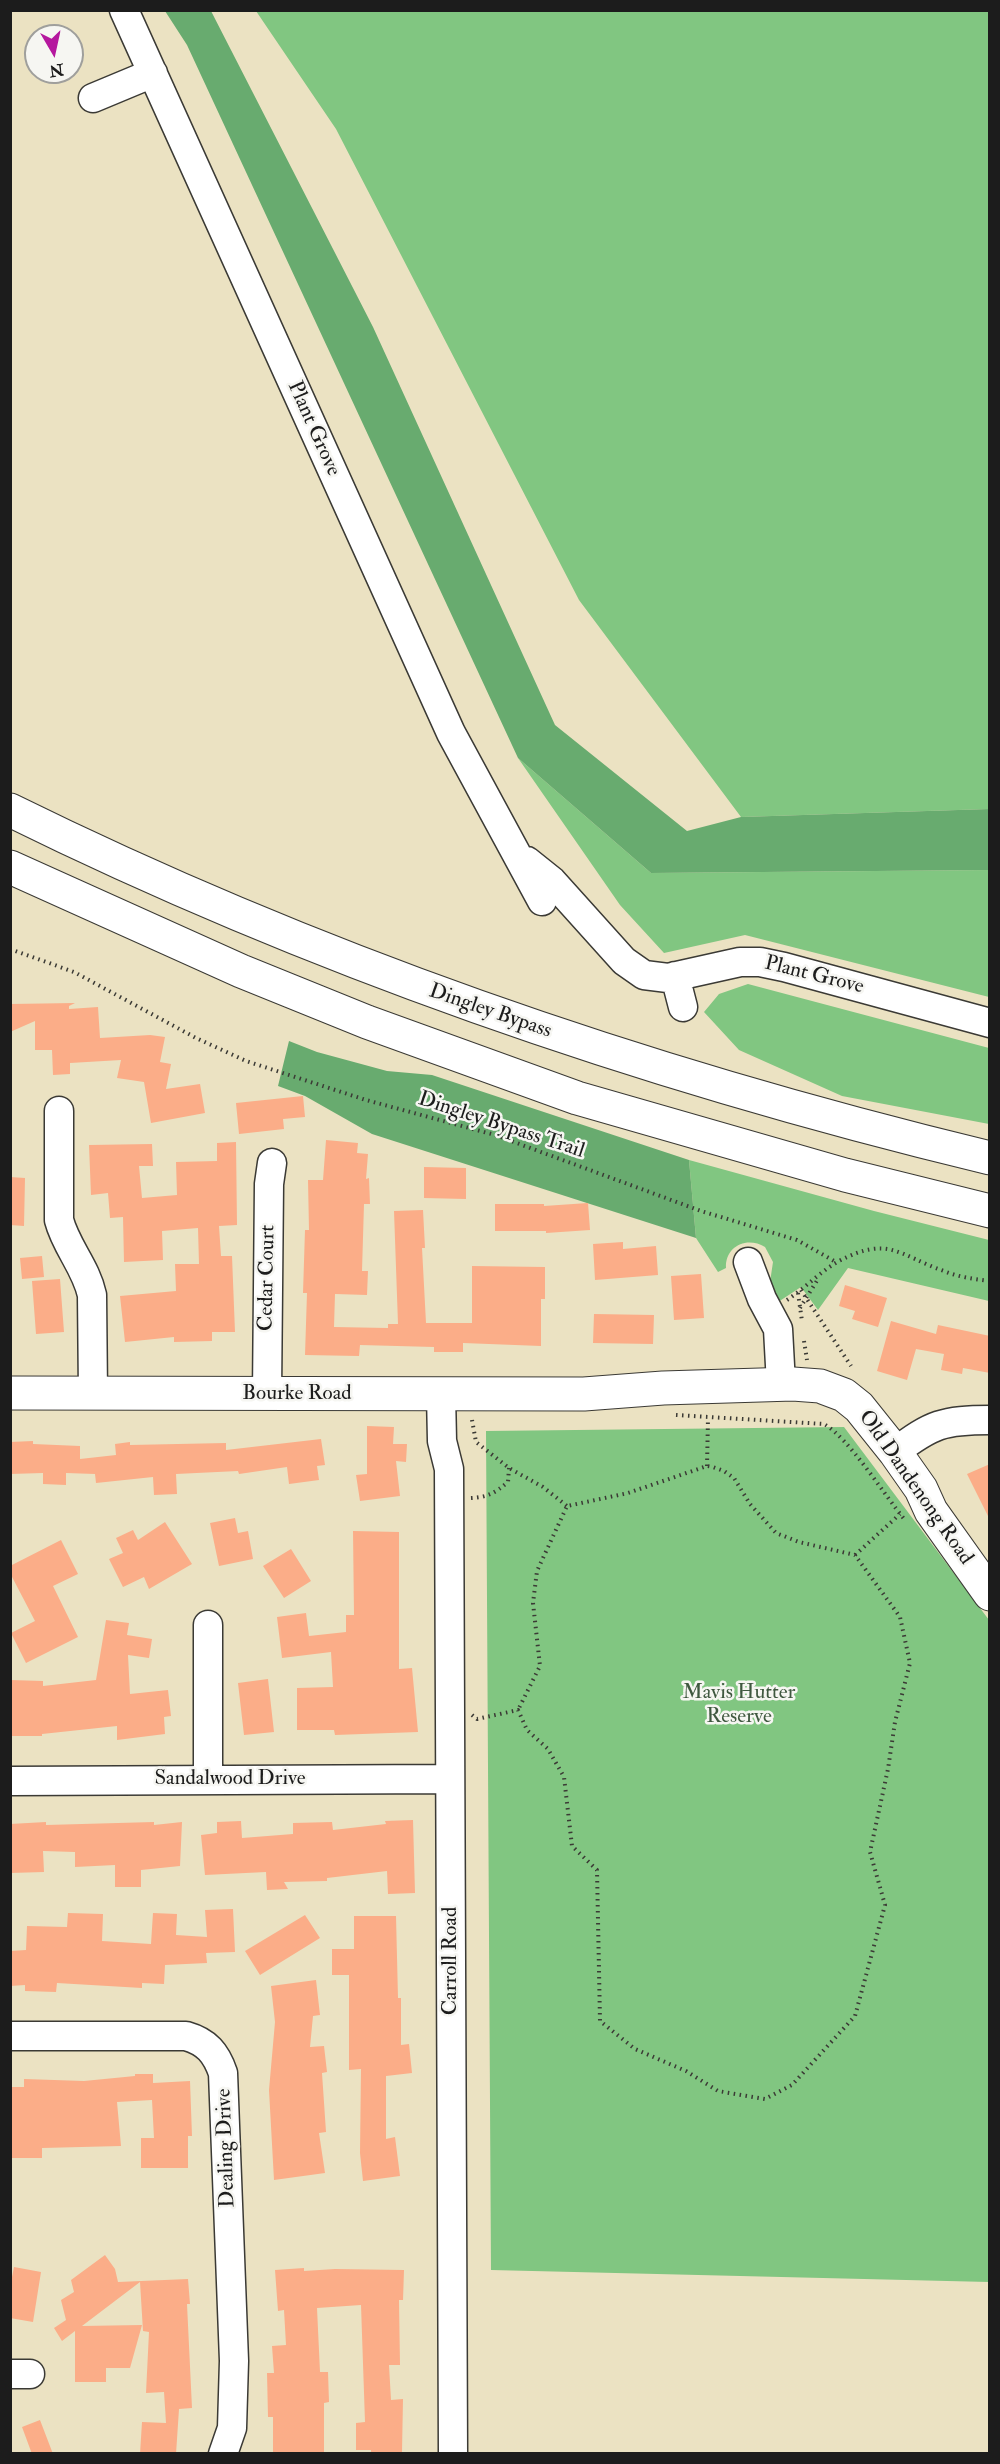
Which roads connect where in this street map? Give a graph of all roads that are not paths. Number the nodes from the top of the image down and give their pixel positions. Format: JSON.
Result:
{"nodes":[{"id":1,"x":124,"y":10,"type":"edge"},
{"id":2,"x":153,"y":73,"type":"junction"},
{"id":3,"x":93,"y":98,"type":"dead end"},
{"id":4,"x":10,"y":810,"type":"edge"},
{"id":5,"x":511,"y":843,"type":"junction"},
{"id":6,"x":10,"y":867,"type":"edge"},
{"id":7,"x":542,"y":901,"type":"dead end"},
{"id":8,"x":675,"y":976,"type":"junction"},
{"id":9,"x":683,"y":1007,"type":"dead end"},
{"id":10,"x":990,"y":1023,"type":"edge"},
{"id":11,"x":59,"y":1112,"type":"dead end"},
{"id":12,"x":274,"y":1158,"type":"dead end"},
{"id":13,"x":990,"y":1158,"type":"edge"},
{"id":14,"x":990,"y":1211,"type":"edge"},
{"id":15,"x":748,"y":1262,"type":"dead end"},
{"id":16,"x":10,"y":1393,"type":"edge"},
{"id":17,"x":93,"y":1394,"type":"junction"},
{"id":18,"x":267,"y":1394,"type":"junction"},
{"id":19,"x":782,"y":1394,"type":"junction"},
{"id":20,"x":458,"y":1407,"type":"junction"},
{"id":21,"x":990,"y":1420,"type":"edge"},
{"id":22,"x":886,"y":1458,"type":"junction"},
{"id":23,"x":984,"y":1586,"type":"edge"},
{"id":24,"x":207,"y":1625,"type":"dead end"},
{"id":25,"x":208,"y":1778,"type":"junction"},
{"id":26,"x":450,"y":1779,"type":"junction"},
{"id":27,"x":10,"y":1781,"type":"edge"},
{"id":28,"x":10,"y":2036,"type":"edge"},
{"id":29,"x":223,"y":2454,"type":"edge"},
{"id":30,"x":453,"y":2454,"type":"edge"}],
"edges":[{"from":1,"to":2,"type":"street","name":"Plant Grove"},
{"from":2,"to":3,"type":"street"},
{"from":2,"to":5,"type":"street","name":"Plant Grove"},
{"from":4,"to":13,"type":"main road","name":"Dingley Bypass"},
{"from":5,"to":7,"type":"street","name":"Plant Grove"},
{"from":5,"to":8,"type":"street","name":"Plant Grove"},
{"from":6,"to":14,"type":"main road"},
{"from":8,"to":9,"type":"street"},
{"from":8,"to":10,"type":"street","name":"Plant Grove"},
{"from":11,"to":17,"type":"street"},
{"from":12,"to":18,"type":"street","name":"Cedar Court"},
{"from":15,"to":19,"type":"street"},
{"from":16,"to":17,"type":"main road","name":"Bourke Road"},
{"from":17,"to":18,"type":"main road","name":"Bourke Road"},
{"from":18,"to":20,"type":"main road","name":"Bourke Road"},
{"from":19,"to":20,"type":"main road","name":"Bourke Road"},
{"from":19,"to":22,"type":"main road","name":"Old Dandenong Road"},
{"from":20,"to":26,"type":"street","name":"Carroll Road"},
{"from":21,"to":22,"type":"street"},
{"from":22,"to":23,"type":"main road","name":"Old Dandenong Road"},
{"from":24,"to":25,"type":"street"},
{"from":25,"to":26,"type":"street","name":"Sandalwood Drive"},
{"from":25,"to":27,"type":"street","name":"Sandalwood Drive"},
{"from":26,"to":30,"type":"street","name":"Carroll Road"},
{"from":28,"to":29,"type":"street","name":"Dealing Drive"}]}
